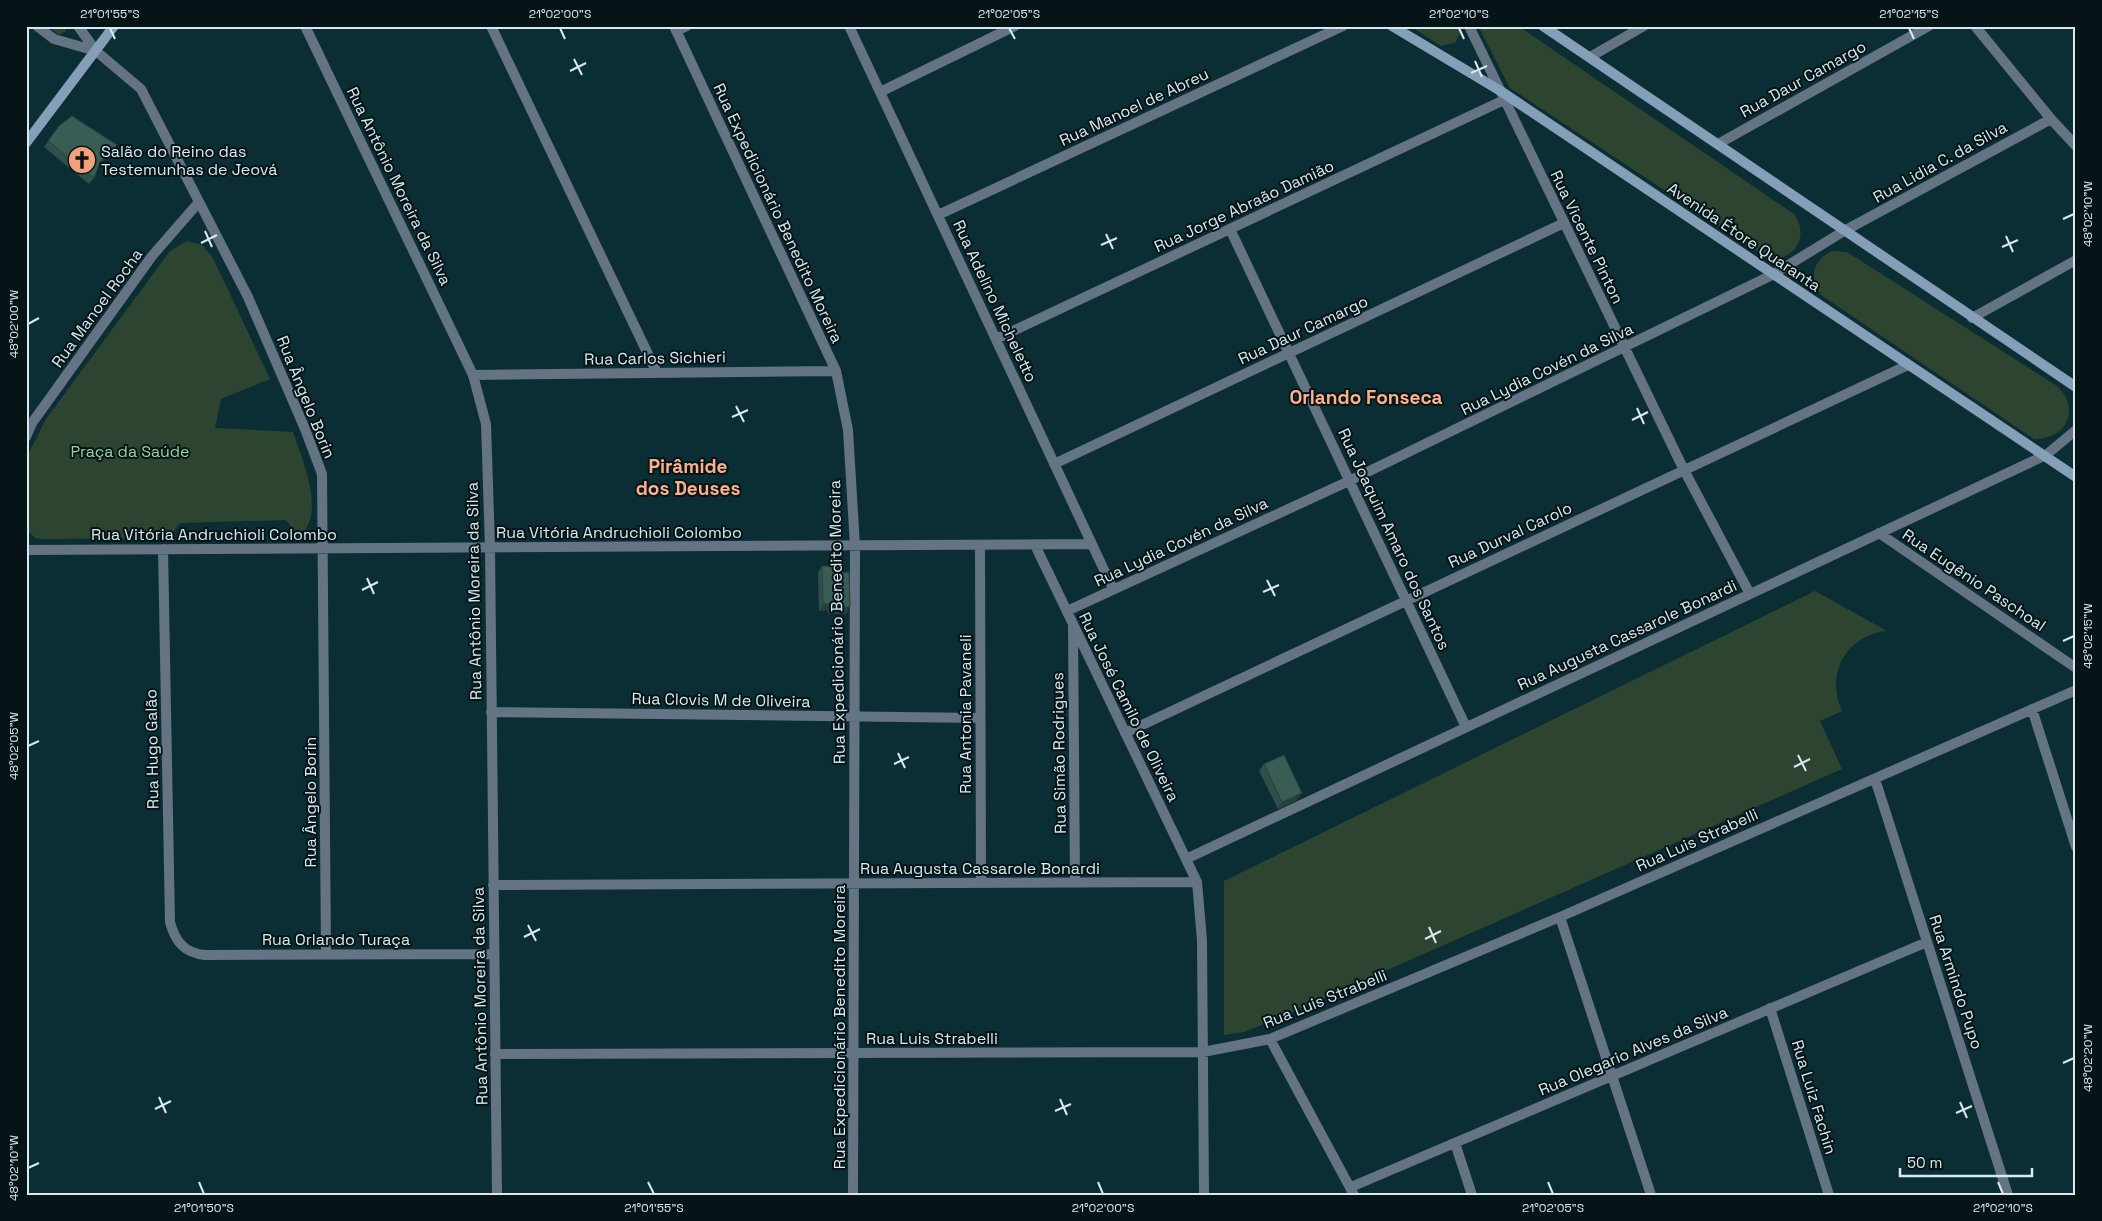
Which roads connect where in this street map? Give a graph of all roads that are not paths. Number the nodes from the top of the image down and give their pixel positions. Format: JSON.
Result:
{"nodes":[{"id":1,"x":37,"y":26,"type":"edge"},
{"id":2,"x":78,"y":26,"type":"edge"},
{"id":3,"x":114,"y":26,"type":"edge"},
{"id":4,"x":305,"y":26,"type":"edge"},
{"id":5,"x":491,"y":26,"type":"edge"},
{"id":6,"x":687,"y":26,"type":"edge"},
{"id":7,"x":849,"y":26,"type":"edge"},
{"id":8,"x":1015,"y":26,"type":"edge"},
{"id":9,"x":1343,"y":26,"type":"edge"},
{"id":10,"x":1392,"y":26,"type":"edge"},
{"id":11,"x":1469,"y":26,"type":"edge"},
{"id":12,"x":1543,"y":26,"type":"edge"},
{"id":13,"x":1644,"y":26,"type":"edge"},
{"id":14,"x":1929,"y":26,"type":"edge"},
{"id":15,"x":1975,"y":26,"type":"edge"},
{"id":16,"x":675,"y":29,"type":"edge"},
{"id":17,"x":96,"y":51,"type":"junction"},
{"id":18,"x":1590,"y":57,"type":"junction"},
{"id":19,"x":880,"y":92,"type":"junction"},
{"id":20,"x":1502,"y":95,"type":"junction"},
{"id":21,"x":2051,"y":119,"type":"junction"},
{"id":22,"x":26,"y":143,"type":"edge"},
{"id":23,"x":1718,"y":144,"type":"junction"},
{"id":24,"x":2076,"y":146,"type":"edge"},
{"id":25,"x":199,"y":202,"type":"junction"},
{"id":26,"x":938,"y":215,"type":"junction"},
{"id":27,"x":1564,"y":223,"type":"junction"},
{"id":28,"x":1230,"y":229,"type":"junction"},
{"id":29,"x":1844,"y":231,"type":"junction"},
{"id":30,"x":2076,"y":260,"type":"edge"},
{"id":31,"x":1772,"y":275,"type":"junction"},
{"id":32,"x":1972,"y":318,"type":"junction"},
{"id":33,"x":996,"y":339,"type":"junction"},
{"id":34,"x":1624,"y":348,"type":"junction"},
{"id":35,"x":1289,"y":353,"type":"junction"},
{"id":36,"x":1908,"y":365,"type":"junction"},
{"id":37,"x":836,"y":371,"type":"junction"},
{"id":38,"x":657,"y":373,"type":"junction"},
{"id":39,"x":473,"y":375,"type":"junction"},
{"id":40,"x":2076,"y":387,"type":"edge"},
{"id":41,"x":2076,"y":430,"type":"edge"},
{"id":42,"x":26,"y":437,"type":"edge"},
{"id":43,"x":2046,"y":455,"type":"junction"},
{"id":44,"x":1054,"y":464,"type":"junction"},
{"id":45,"x":1684,"y":470,"type":"junction"},
{"id":46,"x":2076,"y":477,"type":"edge"},
{"id":47,"x":1349,"y":481,"type":"junction"},
{"id":48,"x":1879,"y":533,"type":"junction"},
{"id":49,"x":1092,"y":544,"type":"junction"},
{"id":50,"x":980,"y":545,"type":"junction"},
{"id":51,"x":1035,"y":545,"type":"junction"},
{"id":52,"x":855,"y":546,"type":"junction"},
{"id":53,"x":490,"y":547,"type":"junction"},
{"id":54,"x":323,"y":548,"type":"junction"},
{"id":55,"x":163,"y":549,"type":"junction"},
{"id":56,"x":26,"y":550,"type":"edge"},
{"id":57,"x":1113,"y":589,"type":"junction"},
{"id":58,"x":1750,"y":594,"type":"junction"},
{"id":59,"x":1406,"y":601,"type":"junction"},
{"id":60,"x":1067,"y":611,"type":"junction"},
{"id":61,"x":1073,"y":623,"type":"junction"},
{"id":62,"x":2076,"y":668,"type":"edge"},
{"id":63,"x":2076,"y":690,"type":"edge"},
{"id":64,"x":2032,"y":709,"type":"junction"},
{"id":65,"x":491,"y":712,"type":"junction"},
{"id":66,"x":854,"y":717,"type":"junction"},
{"id":67,"x":980,"y":718,"type":"junction"},
{"id":68,"x":1466,"y":727,"type":"junction"},
{"id":69,"x":1125,"y":733,"type":"junction"},
{"id":70,"x":1875,"y":779,"type":"junction"},
{"id":71,"x":2076,"y":847,"type":"edge"},
{"id":72,"x":1186,"y":859,"type":"junction"},
{"id":73,"x":1076,"y":882,"type":"junction"},
{"id":74,"x":1197,"y":882,"type":"junction"},
{"id":75,"x":854,"y":883,"type":"junction"},
{"id":76,"x":980,"y":883,"type":"junction"},
{"id":77,"x":494,"y":885,"type":"junction"},
{"id":78,"x":1560,"y":916,"type":"junction"},
{"id":79,"x":1927,"y":942,"type":"junction"},
{"id":80,"x":181,"y":946,"type":"joint"},
{"id":81,"x":326,"y":953,"type":"junction"},
{"id":82,"x":494,"y":954,"type":"junction"},
{"id":83,"x":1770,"y":1008,"type":"junction"},
{"id":84,"x":1270,"y":1040,"type":"junction"},
{"id":85,"x":1203,"y":1052,"type":"junction"},
{"id":86,"x":854,"y":1053,"type":"junction"},
{"id":87,"x":496,"y":1054,"type":"junction"},
{"id":88,"x":1612,"y":1076,"type":"junction"},
{"id":89,"x":1455,"y":1143,"type":"junction"},
{"id":90,"x":1352,"y":1191,"type":"edge"},
{"id":91,"x":497,"y":1195,"type":"edge"},
{"id":92,"x":853,"y":1195,"type":"edge"},
{"id":93,"x":1204,"y":1195,"type":"edge"},
{"id":94,"x":1472,"y":1195,"type":"edge"},
{"id":95,"x":1651,"y":1195,"type":"edge"},
{"id":96,"x":1829,"y":1195,"type":"edge"},
{"id":97,"x":2008,"y":1195,"type":"edge"}],
"edges":[{"from":1,"to":17,"type":"street"},
{"from":2,"to":17,"type":"street"},
{"from":3,"to":17,"type":"street"},
{"from":4,"to":39,"type":"street","name":"Rua Antônio Moreira da Silva"},
{"from":5,"to":38,"type":"street"},
{"from":6,"to":16,"type":"street"},
{"from":7,"to":19,"type":"street","name":"Rua Adelino Micheletto"},
{"from":8,"to":19,"type":"street"},
{"from":9,"to":26,"type":"street","name":"Rua Manoel de Abreu"},
{"from":10,"to":20,"type":"street","name":"Avenida Étore Quaranta"},
{"from":11,"to":20,"type":"street","name":"Rua Vicente Pinton"},
{"from":12,"to":18,"type":"street"},
{"from":13,"to":18,"type":"street"},
{"from":14,"to":23,"type":"street","name":"Rua Daur Camargo"},
{"from":15,"to":21,"type":"street"},
{"from":16,"to":37,"type":"street","name":"Rua Expedicionário Benedito Moreira"},
{"from":17,"to":22,"type":"street"},
{"from":17,"to":25,"type":"street","name":"Rua Ângelo Borin"},
{"from":18,"to":23,"type":"street"},
{"from":19,"to":26,"type":"street","name":"Rua Adelino Micheletto"},
{"from":20,"to":27,"type":"street","name":"Rua Vicente Pinton"},
{"from":20,"to":28,"type":"street","name":"Rua Jorge Abraão Damião"},
{"from":20,"to":31,"type":"street","name":"Avenida Étore Quaranta"},
{"from":21,"to":24,"type":"street"},
{"from":21,"to":29,"type":"street","name":"Rua Lidia C. da Silva"},
{"from":23,"to":29,"type":"street"},
{"from":25,"to":42,"type":"street","name":"Rua Manoel Rocha"},
{"from":25,"to":54,"type":"street","name":"Rua Ângelo Borin"},
{"from":26,"to":33,"type":"street","name":"Rua Adelino Micheletto"},
{"from":27,"to":34,"type":"street","name":"Rua Vicente Pinton"},
{"from":27,"to":35,"type":"street","name":"Rua Daur Camargo"},
{"from":28,"to":33,"type":"street","name":"Rua Jorge Abraão Damião"},
{"from":28,"to":35,"type":"street","name":"Rua Joaquim Amaro dos Santos"},
{"from":29,"to":31,"type":"street","name":"Rua Lydia Covén da Silva"},
{"from":29,"to":32,"type":"street"},
{"from":30,"to":32,"type":"street"},
{"from":31,"to":34,"type":"street","name":"Rua Lydia Covén da Silva"},
{"from":31,"to":36,"type":"street","name":"Avenida Étore Quaranta"},
{"from":32,"to":40,"type":"street"},
{"from":33,"to":44,"type":"street","name":"Rua Adelino Micheletto"},
{"from":34,"to":45,"type":"street","name":"Rua Vicente Pinton"},
{"from":34,"to":47,"type":"street","name":"Rua Lydia Covén da Silva"},
{"from":35,"to":44,"type":"street","name":"Rua Daur Camargo"},
{"from":35,"to":47,"type":"street","name":"Rua Joaquim Amaro dos Santos"},
{"from":36,"to":43,"type":"street","name":"Avenida Étore Quaranta"},
{"from":36,"to":45,"type":"street","name":"Rua Durval Carolo"},
{"from":37,"to":38,"type":"street","name":"Rua Carlos Sichieri"},
{"from":37,"to":52,"type":"street","name":"Rua Expedicionário Benedito Moreira"},
{"from":38,"to":39,"type":"street","name":"Rua Carlos Sichieri"},
{"from":39,"to":53,"type":"street","name":"Rua Antônio Moreira da Silva"},
{"from":41,"to":43,"type":"street","name":"Rua Augusta Cassarole Bonardi"},
{"from":43,"to":46,"type":"street","name":"Avenida Étore Quaranta"},
{"from":43,"to":48,"type":"street","name":"Rua Augusta Cassarole Bonardi"},
{"from":44,"to":49,"type":"street","name":"Rua Adelino Micheletto"},
{"from":45,"to":58,"type":"street","name":"Rua Vicente Pinton"},
{"from":45,"to":59,"type":"street","name":"Rua Durval Carolo"},
{"from":47,"to":57,"type":"street","name":"Rua Lydia Covén da Silva"},
{"from":47,"to":59,"type":"street","name":"Rua Joaquim Amaro dos Santos"},
{"from":48,"to":58,"type":"street","name":"Rua Augusta Cassarole Bonardi"},
{"from":48,"to":62,"type":"street","name":"Rua Eugênio Paschoal"},
{"from":49,"to":51,"type":"street","name":"Rua Vitória Andruchioli Colombo"},
{"from":49,"to":57,"type":"street","name":"Rua Adelino Micheletto"},
{"from":50,"to":51,"type":"street","name":"Rua Vitória Andruchioli Colombo"},
{"from":50,"to":52,"type":"street","name":"Rua Vitória Andruchioli Colombo"},
{"from":50,"to":67,"type":"street","name":"Rua Antonia Pavaneli"},
{"from":51,"to":60,"type":"street","name":"Rua José Camilo de Oliveira"},
{"from":52,"to":53,"type":"street","name":"Rua Vitória Andruchioli Colombo"},
{"from":52,"to":66,"type":"street","name":"Rua Expedicionário Benedito Moreira"},
{"from":53,"to":54,"type":"street","name":"Rua Vitória Andruchioli Colombo"},
{"from":53,"to":65,"type":"street","name":"Rua Antônio Moreira da Silva"},
{"from":54,"to":55,"type":"street","name":"Rua Vitória Andruchioli Colombo"},
{"from":54,"to":81,"type":"street","name":"Rua Ângelo Borin"},
{"from":55,"to":56,"type":"street","name":"Rua Vitória Andruchioli Colombo"},
{"from":55,"to":80,"type":"street","name":"Rua Hugo Galão"},
{"from":57,"to":60,"type":"street","name":"Rua Lydia Covén da Silva"},
{"from":58,"to":68,"type":"street","name":"Rua Augusta Cassarole Bonardi"},
{"from":59,"to":68,"type":"street","name":"Rua Joaquim Amaro dos Santos"},
{"from":59,"to":69,"type":"street","name":"Rua Durval Carolo"},
{"from":60,"to":61,"type":"street","name":"Rua José Camilo de Oliveira"},
{"from":61,"to":69,"type":"street","name":"Rua José Camilo de Oliveira"},
{"from":61,"to":73,"type":"street","name":"Rua Simão Rodrigues"},
{"from":63,"to":64,"type":"street","name":"Rua Luis Strabelli"},
{"from":64,"to":70,"type":"street","name":"Rua Luis Strabelli"},
{"from":64,"to":71,"type":"street"},
{"from":65,"to":66,"type":"street","name":"Rua Clovis M de Oliveira"},
{"from":65,"to":77,"type":"street","name":"Rua Antônio Moreira da Silva"},
{"from":66,"to":67,"type":"street","name":"Rua Clovis M de Oliveira"},
{"from":66,"to":75,"type":"street","name":"Rua Expedicionário Benedito Moreira"},
{"from":67,"to":76,"type":"street","name":"Rua Antonia Pavaneli"},
{"from":68,"to":72,"type":"street","name":"Rua Augusta Cassarole Bonardi"},
{"from":69,"to":72,"type":"street","name":"Rua José Camilo de Oliveira"},
{"from":70,"to":78,"type":"street","name":"Rua Luis Strabelli"},
{"from":70,"to":79,"type":"street","name":"Rua Armindo Pupo"},
{"from":72,"to":74,"type":"street","name":"Rua José Camilo de Oliveira"},
{"from":73,"to":74,"type":"street","name":"Rua Augusta Cassarole Bonardi"},
{"from":73,"to":76,"type":"street","name":"Rua Augusta Cassarole Bonardi"},
{"from":74,"to":85,"type":"street"},
{"from":75,"to":76,"type":"street","name":"Rua Augusta Cassarole Bonardi"},
{"from":75,"to":77,"type":"street","name":"Rua Augusta Cassarole Bonardi"},
{"from":75,"to":86,"type":"street","name":"Rua Expedicionário Benedito Moreira"},
{"from":77,"to":82,"type":"street","name":"Rua Antônio Moreira da Silva"},
{"from":78,"to":84,"type":"street","name":"Rua Luis Strabelli"},
{"from":78,"to":88,"type":"street"},
{"from":79,"to":83,"type":"street","name":"Rua Olegario Alves da Silva"},
{"from":79,"to":97,"type":"street","name":"Rua Armindo Pupo"},
{"from":80,"to":81,"type":"street","name":"Rua Orlando Turaça"},
{"from":81,"to":82,"type":"street","name":"Rua Orlando Turaça"},
{"from":82,"to":87,"type":"street","name":"Rua Antônio Moreira da Silva"},
{"from":83,"to":88,"type":"street","name":"Rua Olegario Alves da Silva"},
{"from":83,"to":96,"type":"street","name":"Rua Luiz Fachin"},
{"from":84,"to":85,"type":"street","name":"Rua Luis Strabelli"},
{"from":84,"to":90,"type":"street"},
{"from":85,"to":86,"type":"street","name":"Rua Luis Strabelli"},
{"from":85,"to":93,"type":"street"},
{"from":86,"to":87,"type":"street","name":"Rua Luis Strabelli"},
{"from":86,"to":92,"type":"street","name":"Rua Expedicionário Benedito Moreira"},
{"from":87,"to":91,"type":"street","name":"Rua Antônio Moreira da Silva"},
{"from":88,"to":89,"type":"street","name":"Rua Olegario Alves da Silva"},
{"from":88,"to":95,"type":"street"},
{"from":89,"to":90,"type":"street","name":"Rua Olegario Alves da Silva"},
{"from":89,"to":94,"type":"street"}]}
